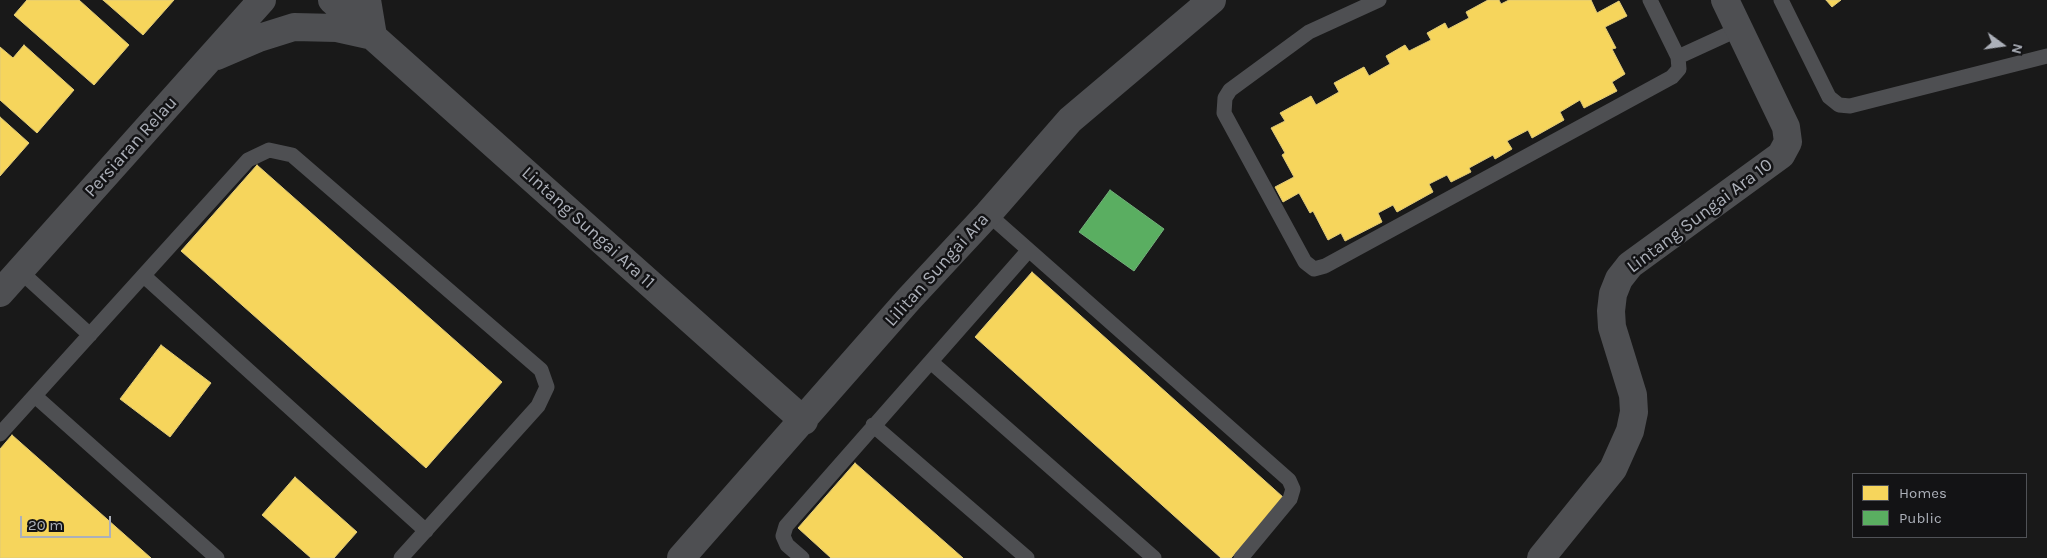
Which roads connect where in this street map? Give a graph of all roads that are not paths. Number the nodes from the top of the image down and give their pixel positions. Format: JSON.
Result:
{"nodes":[{"id":1,"x":262,"y":0,"type":"edge"},
{"id":2,"x":332,"y":0,"type":"edge"},
{"id":3,"x":366,"y":0,"type":"edge"},
{"id":4,"x":1212,"y":0,"type":"edge"},
{"id":5,"x":1379,"y":0,"type":"edge"},
{"id":6,"x":1650,"y":0,"type":"edge"},
{"id":7,"x":1725,"y":0,"type":"edge"},
{"id":8,"x":1781,"y":0,"type":"edge"},
{"id":9,"x":1739,"y":29,"type":"junction"},
{"id":10,"x":373,"y":36,"type":"junction"},
{"id":11,"x":2047,"y":56,"type":"edge"},
{"id":12,"x":1678,"y":58,"type":"junction"},
{"id":13,"x":209,"y":59,"type":"junction"},
{"id":14,"x":988,"y":214,"type":"junction"},
{"id":15,"x":1028,"y":250,"type":"junction"},
{"id":16,"x":20,"y":271,"type":"junction"},
{"id":17,"x":144,"y":276,"type":"junction"},
{"id":18,"x":0,"y":294,"type":"edge"},
{"id":19,"x":90,"y":335,"type":"junction"},
{"id":20,"x":931,"y":362,"type":"junction"},
{"id":21,"x":35,"y":396,"type":"junction"},
{"id":22,"x":804,"y":421,"type":"junction"},
{"id":23,"x":873,"y":426,"type":"junction"},
{"id":24,"x":0,"y":434,"type":"edge"},
{"id":25,"x":426,"y":530,"type":"junction"},
{"id":26,"x":217,"y":558,"type":"edge"},
{"id":27,"x":402,"y":558,"type":"edge"},
{"id":28,"x":681,"y":558,"type":"edge"},
{"id":29,"x":802,"y":558,"type":"edge"},
{"id":30,"x":1027,"y":558,"type":"edge"},
{"id":31,"x":1154,"y":558,"type":"edge"},
{"id":32,"x":1241,"y":558,"type":"edge"},
{"id":33,"x":1541,"y":558,"type":"edge"}],
"edges":[{"from":1,"to":13,"type":"street","name":"Persiaran Relau"},
{"from":2,"to":10,"type":"street","name":"Lintang Sungai Ara 11"},
{"from":3,"to":10,"type":"street"},
{"from":4,"to":14,"type":"street","name":"Lilitan Sungai Ara"},
{"from":5,"to":12,"type":"lane"},
{"from":6,"to":12,"type":"lane"},
{"from":7,"to":9,"type":"street"},
{"from":8,"to":11,"type":"lane"},
{"from":9,"to":12,"type":"lane"},
{"from":9,"to":33,"type":"street","name":"Lintang Sungai Ara 10"},
{"from":10,"to":13,"type":"street","name":"Lintang Sungai Ara 11"},
{"from":10,"to":22,"type":"street","name":"Lintang Sungai Ara 11"},
{"from":13,"to":16,"type":"street","name":"Persiaran Relau"},
{"from":14,"to":15,"type":"lane"},
{"from":14,"to":22,"type":"street","name":"Lilitan Sungai Ara"},
{"from":15,"to":20,"type":"lane"},
{"from":15,"to":32,"type":"lane"},
{"from":16,"to":18,"type":"street","name":"Persiaran Relau"},
{"from":16,"to":19,"type":"lane"},
{"from":17,"to":19,"type":"lane"},
{"from":17,"to":25,"type":"lane"},
{"from":17,"to":25,"type":"lane"},
{"from":19,"to":21,"type":"lane"},
{"from":20,"to":23,"type":"lane"},
{"from":20,"to":31,"type":"lane"},
{"from":21,"to":24,"type":"lane"},
{"from":21,"to":26,"type":"lane"},
{"from":22,"to":28,"type":"street","name":"Lilitan Sungai Ara"},
{"from":23,"to":29,"type":"lane"},
{"from":23,"to":30,"type":"lane"},
{"from":25,"to":27,"type":"lane"}]}
